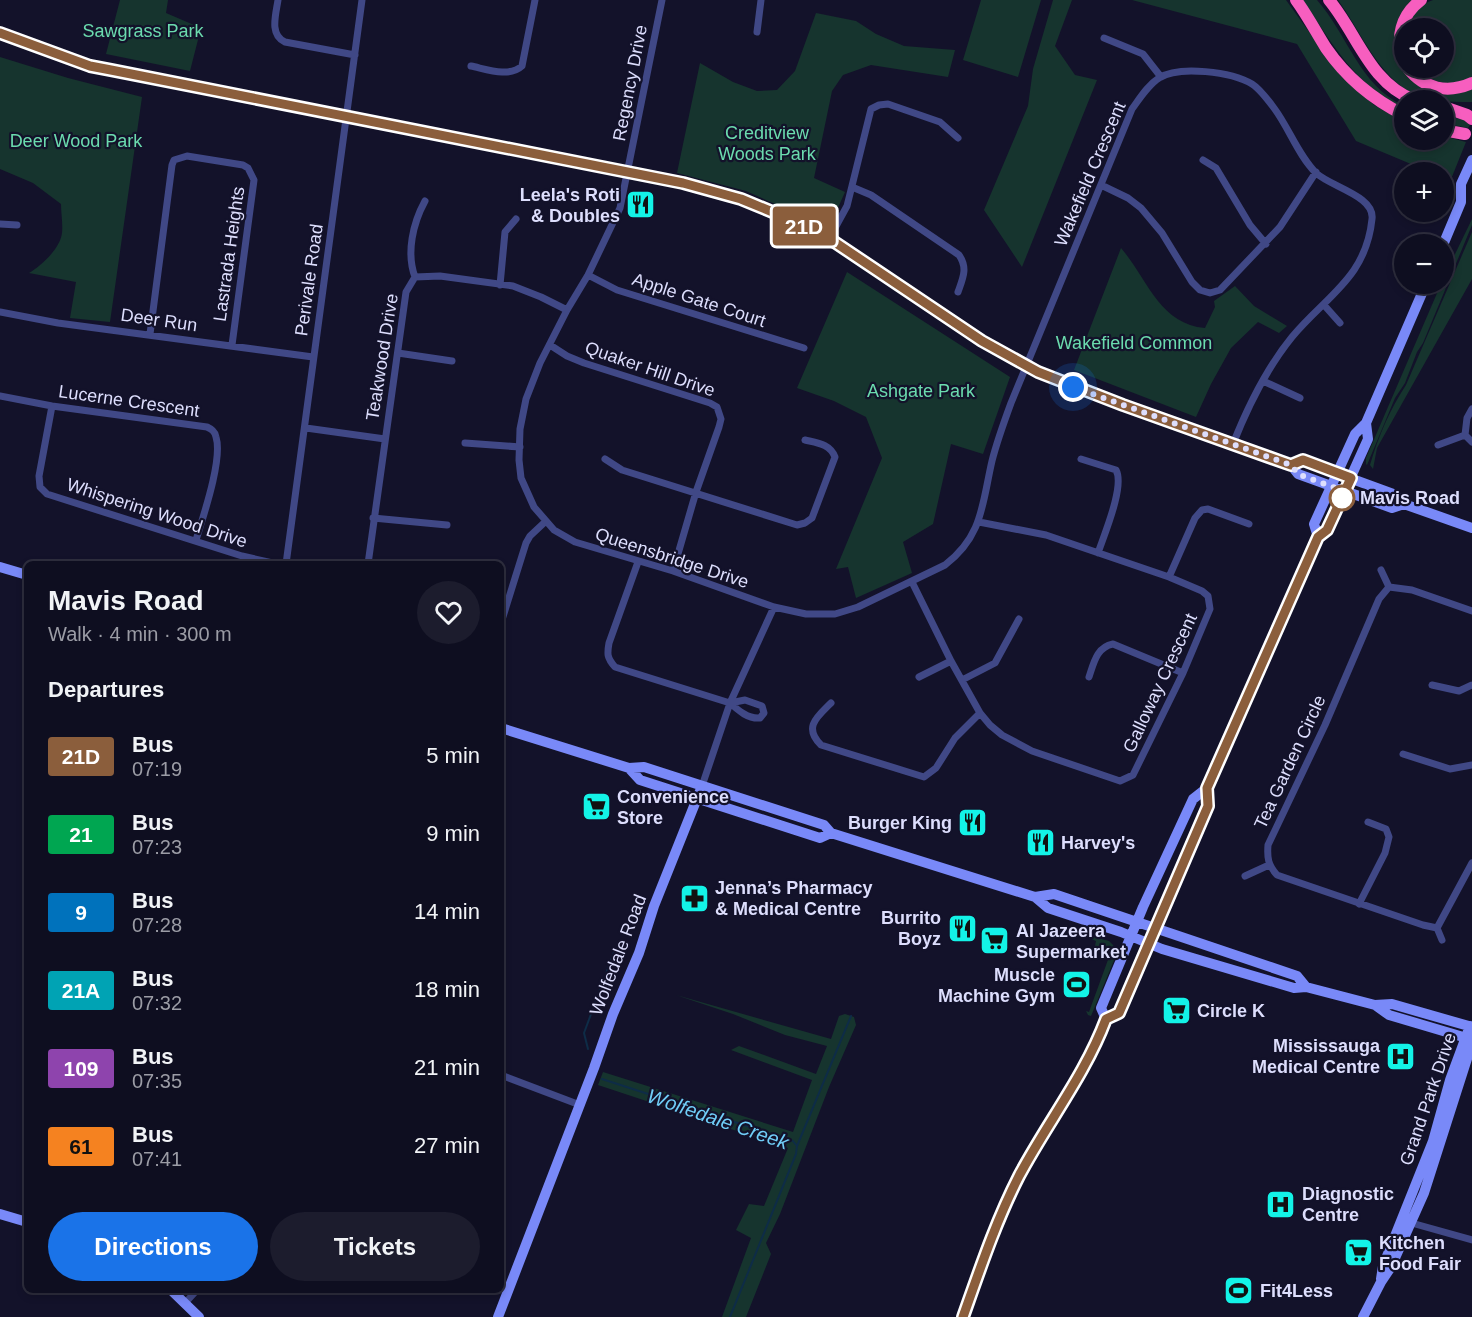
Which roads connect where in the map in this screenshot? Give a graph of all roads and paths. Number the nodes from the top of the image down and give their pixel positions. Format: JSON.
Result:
{"nodes":[{"id":1,"x":278,"y":0,"type":"edge"},
{"id":2,"x":362,"y":0,"type":"edge"},
{"id":3,"x":535,"y":0,"type":"edge"},
{"id":4,"x":662,"y":0,"type":"edge"},
{"id":5,"x":761,"y":0,"type":"edge"},
{"id":6,"x":1296,"y":0,"type":"edge"},
{"id":7,"x":1329,"y":0,"type":"edge"},
{"id":8,"x":1421,"y":0,"type":"edge"},
{"id":9,"x":1406,"y":18,"type":"edge"},
{"id":10,"x":757,"y":32,"type":"dead end"},
{"id":11,"x":0,"y":33,"type":"edge"},
{"id":12,"x":1104,"y":38,"type":"dead end"},
{"id":13,"x":355,"y":55,"type":"junction"},
{"id":14,"x":471,"y":66,"type":"dead end"},
{"id":15,"x":1161,"y":76,"type":"junction"},
{"id":16,"x":1418,"y":78,"type":"edge"},
{"id":17,"x":1472,"y":83,"type":"edge"},
{"id":18,"x":1396,"y":90,"type":"edge"},
{"id":19,"x":1454,"y":107,"type":"edge"},
{"id":20,"x":1472,"y":108,"type":"edge"},
{"id":21,"x":1394,"y":110,"type":"edge"},
{"id":22,"x":1454,"y":111,"type":"edge"},
{"id":23,"x":347,"y":116,"type":"junction"},
{"id":24,"x":1472,"y":119,"type":"edge"},
{"id":25,"x":1454,"y":132,"type":"edge"},
{"id":26,"x":1465,"y":134,"type":"dead end"},
{"id":27,"x":958,"y":138,"type":"dead end"},
{"id":28,"x":1203,"y":160,"type":"dead end"},
{"id":29,"x":1472,"y":160,"type":"edge"},
{"id":30,"x":627,"y":172,"type":"junction"},
{"id":31,"x":1316,"y":172,"type":"junction"},
{"id":32,"x":1101,"y":185,"type":"junction"},
{"id":33,"x":852,"y":187,"type":"junction"},
{"id":34,"x":1472,"y":193,"type":"edge"},
{"id":35,"x":425,"y":201,"type":"dead end"},
{"id":36,"x":1461,"y":202,"type":"junction"},
{"id":37,"x":516,"y":219,"type":"dead end"},
{"id":38,"x":0,"y":224,"type":"edge"},
{"id":39,"x":17,"y":225,"type":"dead end"},
{"id":40,"x":1448,"y":234,"type":"edge"},
{"id":41,"x":830,"y":239,"type":"junction"},
{"id":42,"x":1266,"y":244,"type":"junction"},
{"id":43,"x":588,"y":275,"type":"junction"},
{"id":44,"x":415,"y":277,"type":"junction"},
{"id":45,"x":500,"y":285,"type":"junction"},
{"id":46,"x":958,"y":292,"type":"dead end"},
{"id":47,"x":1422,"y":294,"type":"edge"},
{"id":48,"x":1324,"y":305,"type":"junction"},
{"id":49,"x":567,"y":310,"type":"junction"},
{"id":50,"x":0,"y":312,"type":"edge"},
{"id":51,"x":1340,"y":323,"type":"dead end"},
{"id":52,"x":150,"y":334,"type":"junction"},
{"id":53,"x":232,"y":345,"type":"junction"},
{"id":54,"x":550,"y":345,"type":"junction"},
{"id":55,"x":804,"y":348,"type":"dead end"},
{"id":56,"x":398,"y":353,"type":"junction"},
{"id":57,"x":313,"y":357,"type":"junction"},
{"id":58,"x":452,"y":361,"type":"dead end"},
{"id":59,"x":1026,"y":366,"type":"junction"},
{"id":60,"x":1263,"y":381,"type":"junction"},
{"id":61,"x":0,"y":396,"type":"edge"},
{"id":62,"x":1300,"y":398,"type":"dead end"},
{"id":63,"x":52,"y":406,"type":"junction"},
{"id":64,"x":1472,"y":409,"type":"edge"},
{"id":65,"x":1366,"y":423,"type":"junction"},
{"id":66,"x":306,"y":428,"type":"junction"},
{"id":67,"x":1465,"y":435,"type":"junction"},
{"id":68,"x":385,"y":439,"type":"junction"},
{"id":69,"x":805,"y":440,"type":"dead end"},
{"id":70,"x":1472,"y":442,"type":"edge"},
{"id":71,"x":465,"y":443,"type":"dead end"},
{"id":72,"x":1233,"y":444,"type":"junction"},
{"id":73,"x":1438,"y":445,"type":"dead end"},
{"id":74,"x":520,"y":447,"type":"junction"},
{"id":75,"x":604,"y":459,"type":"dead end"},
{"id":76,"x":1081,"y":459,"type":"dead end"},
{"id":77,"x":1291,"y":465,"type":"junction"},
{"id":78,"x":1338,"y":473,"type":"junction"},
{"id":79,"x":1351,"y":478,"type":"junction"},
{"id":80,"x":1332,"y":486,"type":"junction"},
{"id":81,"x":1344,"y":491,"type":"junction"},
{"id":82,"x":696,"y":492,"type":"junction"},
{"id":83,"x":1404,"y":504,"type":"junction"},
{"id":84,"x":373,"y":518,"type":"junction"},
{"id":85,"x":546,"y":521,"type":"junction"},
{"id":86,"x":979,"y":522,"type":"junction"},
{"id":87,"x":1249,"y":524,"type":"dead end"},
{"id":88,"x":447,"y":525,"type":"dead end"},
{"id":89,"x":1472,"y":528,"type":"edge"},
{"id":90,"x":1318,"y":537,"type":"junction"},
{"id":91,"x":196,"y":540,"type":"junction"},
{"id":92,"x":1098,"y":552,"type":"junction"},
{"id":93,"x":264,"y":561,"type":"edge"},
{"id":94,"x":286,"y":561,"type":"edge"},
{"id":95,"x":368,"y":561,"type":"edge"},
{"id":96,"x":638,"y":562,"type":"junction"},
{"id":97,"x":0,"y":567,"type":"edge"},
{"id":98,"x":1381,"y":570,"type":"dead end"},
{"id":99,"x":673,"y":571,"type":"junction"},
{"id":100,"x":24,"y":574,"type":"edge"},
{"id":101,"x":1169,"y":577,"type":"junction"},
{"id":102,"x":912,"y":582,"type":"junction"},
{"id":103,"x":1389,"y":587,"type":"junction"},
{"id":104,"x":774,"y":607,"type":"junction"},
{"id":105,"x":1472,"y":611,"type":"edge"},
{"id":106,"x":504,"y":613,"type":"edge"},
{"id":107,"x":1020,"y":619,"type":"dead end"},
{"id":108,"x":951,"y":661,"type":"junction"},
{"id":109,"x":1183,"y":673,"type":"junction"},
{"id":110,"x":1089,"y":676,"type":"dead end"},
{"id":111,"x":919,"y":677,"type":"dead end"},
{"id":112,"x":962,"y":680,"type":"junction"},
{"id":113,"x":1432,"y":685,"type":"dead end"},
{"id":114,"x":1472,"y":685,"type":"edge"},
{"id":115,"x":730,"y":703,"type":"junction"},
{"id":116,"x":831,"y":703,"type":"dead end"},
{"id":117,"x":980,"y":713,"type":"junction"},
{"id":118,"x":504,"y":729,"type":"edge"},
{"id":119,"x":1403,"y":754,"type":"dead end"},
{"id":120,"x":1472,"y":765,"type":"edge"},
{"id":121,"x":628,"y":768,"type":"junction"},
{"id":122,"x":702,"y":786,"type":"junction"},
{"id":123,"x":1207,"y":788,"type":"junction"},
{"id":124,"x":697,"y":798,"type":"junction"},
{"id":125,"x":1368,"y":822,"type":"dead end"},
{"id":126,"x":831,"y":833,"type":"junction"},
{"id":127,"x":1472,"y":863,"type":"edge"},
{"id":128,"x":1269,"y":865,"type":"junction"},
{"id":129,"x":1245,"y":876,"type":"dead end"},
{"id":130,"x":1035,"y":897,"type":"junction"},
{"id":131,"x":1359,"y":904,"type":"junction"},
{"id":132,"x":1137,"y":921,"type":"junction"},
{"id":133,"x":1155,"y":928,"type":"junction"},
{"id":134,"x":1437,"y":928,"type":"junction"},
{"id":135,"x":1131,"y":936,"type":"junction"},
{"id":136,"x":1442,"y":940,"type":"dead end"},
{"id":137,"x":1149,"y":943,"type":"junction"},
{"id":138,"x":1306,"y":987,"type":"junction"},
{"id":139,"x":1106,"y":1019,"type":"junction"},
{"id":140,"x":1471,"y":1032,"type":"edge"},
{"id":141,"x":1472,"y":1056,"type":"edge"},
{"id":142,"x":504,"y":1076,"type":"edge"},
{"id":143,"x":1457,"y":1091,"type":"junction"},
{"id":144,"x":580,"y":1105,"type":"junction"},
{"id":145,"x":0,"y":1214,"type":"edge"},
{"id":146,"x":24,"y":1221,"type":"edge"},
{"id":147,"x":1407,"y":1221,"type":"junction"},
{"id":148,"x":1472,"y":1240,"type":"edge"},
{"id":149,"x":175,"y":1293,"type":"edge"},
{"id":150,"x":194,"y":1293,"type":"edge"},
{"id":151,"x":186,"y":1302,"type":"junction"},
{"id":152,"x":199,"y":1317,"type":"edge"},
{"id":153,"x":498,"y":1317,"type":"edge"},
{"id":154,"x":963,"y":1317,"type":"edge"},
{"id":155,"x":1363,"y":1317,"type":"edge"}],
"edges":[{"from":1,"to":13,"type":"street"},
{"from":2,"to":13,"type":"street","name":"Perivale Road"},
{"from":3,"to":14,"type":"street"},
{"from":4,"to":30,"type":"street","name":"Regency Drive"},
{"from":5,"to":10,"type":"street"},
{"from":6,"to":21,"type":"highway"},
{"from":7,"to":18,"type":"highway"},
{"from":8,"to":9,"type":"highway"},
{"from":11,"to":23,"type":"main road"},
{"from":12,"to":15,"type":"street"},
{"from":13,"to":23,"type":"street","name":"Perivale Road"},
{"from":15,"to":31,"type":"street"},
{"from":15,"to":32,"type":"street","name":"Wakefield Crescent"},
{"from":16,"to":17,"type":"highway"},
{"from":19,"to":20,"type":"highway"},
{"from":22,"to":24,"type":"highway"},
{"from":23,"to":30,"type":"main road"},
{"from":23,"to":57,"type":"street","name":"Perivale Road"},
{"from":25,"to":26,"type":"highway"},
{"from":27,"to":33,"type":"street"},
{"from":28,"to":42,"type":"street"},
{"from":29,"to":36,"type":"main road"},
{"from":30,"to":41,"type":"main road"},
{"from":30,"to":43,"type":"street","name":"Queensbridge Drive"},
{"from":31,"to":42,"type":"street"},
{"from":31,"to":48,"type":"street"},
{"from":32,"to":42,"type":"street"},
{"from":32,"to":59,"type":"street","name":"Wakefield Crescent"},
{"from":33,"to":41,"type":"street"},
{"from":33,"to":46,"type":"street"},
{"from":34,"to":36,"type":"main road"},
{"from":35,"to":44,"type":"street"},
{"from":36,"to":40,"type":"main road"},
{"from":37,"to":45,"type":"street"},
{"from":38,"to":39,"type":"street"},
{"from":41,"to":59,"type":"main road"},
{"from":43,"to":49,"type":"street","name":"Queensbridge Drive"},
{"from":43,"to":55,"type":"street","name":"Apple Gate Court"},
{"from":44,"to":45,"type":"street","name":"Teakwood Drive"},
{"from":44,"to":56,"type":"street","name":"Teakwood Drive"},
{"from":45,"to":49,"type":"street","name":"Teakwood Drive"},
{"from":47,"to":65,"type":"main road"},
{"from":48,"to":51,"type":"street"},
{"from":48,"to":60,"type":"street"},
{"from":49,"to":54,"type":"street","name":"Queensbridge Drive"},
{"from":50,"to":52,"type":"street","name":"Deer Run"},
{"from":52,"to":53,"type":"street","name":"Deer Run"},
{"from":52,"to":53,"type":"street","name":"Lastrada Heights"},
{"from":53,"to":57,"type":"street","name":"Deer Run"},
{"from":54,"to":74,"type":"street","name":"Queensbridge Drive"},
{"from":54,"to":82,"type":"street","name":"Quaker Hill Drive"},
{"from":56,"to":58,"type":"street"},
{"from":56,"to":68,"type":"street","name":"Teakwood Drive"},
{"from":57,"to":66,"type":"street","name":"Perivale Road"},
{"from":59,"to":72,"type":"main road"},
{"from":59,"to":86,"type":"street","name":"Queensbridge Drive"},
{"from":60,"to":62,"type":"street"},
{"from":60,"to":72,"type":"street"},
{"from":61,"to":63,"type":"street","name":"Lucerne Crescent"},
{"from":63,"to":91,"type":"street","name":"Whispering Wood Drive"},
{"from":63,"to":91,"type":"street","name":"Lucerne Crescent"},
{"from":64,"to":67,"type":"street"},
{"from":65,"to":78,"type":"main road"},
{"from":65,"to":79,"type":"main road"},
{"from":66,"to":68,"type":"street"},
{"from":66,"to":94,"type":"street","name":"Perivale Road"},
{"from":67,"to":70,"type":"street"},
{"from":67,"to":73,"type":"street"},
{"from":68,"to":84,"type":"street","name":"Teakwood Drive"},
{"from":69,"to":82,"type":"street"},
{"from":71,"to":74,"type":"street"},
{"from":72,"to":77,"type":"main road"},
{"from":74,"to":85,"type":"street","name":"Queensbridge Drive"},
{"from":75,"to":82,"type":"street"},
{"from":76,"to":92,"type":"street"},
{"from":77,"to":78,"type":"main road"},
{"from":77,"to":80,"type":"main road"},
{"from":78,"to":79,"type":"main road"},
{"from":78,"to":80,"type":"main road"},
{"from":79,"to":81,"type":"main road"},
{"from":79,"to":83,"type":"main road"},
{"from":80,"to":81,"type":"main road"},
{"from":80,"to":90,"type":"main road"},
{"from":81,"to":83,"type":"main road"},
{"from":81,"to":90,"type":"main road"},
{"from":82,"to":99,"type":"street","name":"Quaker Hill Drive"},
{"from":83,"to":89,"type":"main road"},
{"from":84,"to":88,"type":"street"},
{"from":84,"to":95,"type":"street","name":"Teakwood Drive"},
{"from":85,"to":96,"type":"street","name":"Queensbridge Drive"},
{"from":85,"to":106,"type":"street"},
{"from":86,"to":92,"type":"street","name":"Galloway Crescent"},
{"from":86,"to":102,"type":"street","name":"Queensbridge Drive"},
{"from":87,"to":101,"type":"street"},
{"from":90,"to":123,"type":"main road"},
{"from":91,"to":93,"type":"street","name":"Whispering Wood Drive"},
{"from":92,"to":101,"type":"street","name":"Galloway Crescent"},
{"from":96,"to":99,"type":"street","name":"Queensbridge Drive"},
{"from":96,"to":115,"type":"street"},
{"from":97,"to":100,"type":"main road"},
{"from":98,"to":103,"type":"street"},
{"from":99,"to":104,"type":"street","name":"Queensbridge Drive"},
{"from":101,"to":109,"type":"street","name":"Galloway Crescent"},
{"from":102,"to":104,"type":"street","name":"Queensbridge Drive"},
{"from":102,"to":108,"type":"street","name":"Galloway Crescent"},
{"from":103,"to":105,"type":"street"},
{"from":103,"to":128,"type":"street","name":"Tea Garden Circle"},
{"from":104,"to":115,"type":"street","name":"Wolfedale Road"},
{"from":107,"to":112,"type":"street"},
{"from":108,"to":111,"type":"street"},
{"from":108,"to":112,"type":"street","name":"Galloway Crescent"},
{"from":109,"to":110,"type":"street"},
{"from":109,"to":117,"type":"street","name":"Galloway Crescent"},
{"from":112,"to":117,"type":"street","name":"Galloway Crescent"},
{"from":113,"to":114,"type":"street"},
{"from":115,"to":122,"type":"street","name":"Wolfedale Road"},
{"from":116,"to":117,"type":"street"},
{"from":118,"to":121,"type":"main road"},
{"from":119,"to":120,"type":"street"},
{"from":121,"to":122,"type":"main road"},
{"from":121,"to":124,"type":"main road"},
{"from":122,"to":124,"type":"main road","name":"Wolfedale Road"},
{"from":122,"to":126,"type":"main road"},
{"from":123,"to":132,"type":"main road"},
{"from":123,"to":133,"type":"main road"},
{"from":124,"to":126,"type":"main road"},
{"from":124,"to":144,"type":"main road","name":"Wolfedale Road"},
{"from":125,"to":131,"type":"street"},
{"from":126,"to":130,"type":"main road"},
{"from":127,"to":134,"type":"street"},
{"from":128,"to":129,"type":"street"},
{"from":128,"to":131,"type":"street"},
{"from":130,"to":132,"type":"main road"},
{"from":130,"to":135,"type":"main road"},
{"from":131,"to":134,"type":"street"},
{"from":132,"to":133,"type":"main road"},
{"from":132,"to":135,"type":"main road"},
{"from":133,"to":137,"type":"main road"},
{"from":133,"to":138,"type":"main road"},
{"from":134,"to":136,"type":"street"},
{"from":135,"to":137,"type":"main road"},
{"from":135,"to":139,"type":"main road"},
{"from":137,"to":138,"type":"main road"},
{"from":137,"to":139,"type":"main road"},
{"from":138,"to":140,"type":"main road"},
{"from":139,"to":154,"type":"main road"},
{"from":140,"to":143,"type":"main road","name":"Grand Park Drive"},
{"from":140,"to":147,"type":"main road","name":"Grand Park Drive"},
{"from":141,"to":143,"type":"main road"},
{"from":142,"to":144,"type":"street"},
{"from":143,"to":147,"type":"main road","name":"Grand Park Drive"},
{"from":144,"to":153,"type":"main road","name":"Wolfedale Road"},
{"from":145,"to":146,"type":"main road"},
{"from":147,"to":148,"type":"street"},
{"from":147,"to":155,"type":"main road","name":"Grand Park Drive"},
{"from":149,"to":151,"type":"main road"},
{"from":150,"to":151,"type":"street"},
{"from":151,"to":152,"type":"main road"}]}
